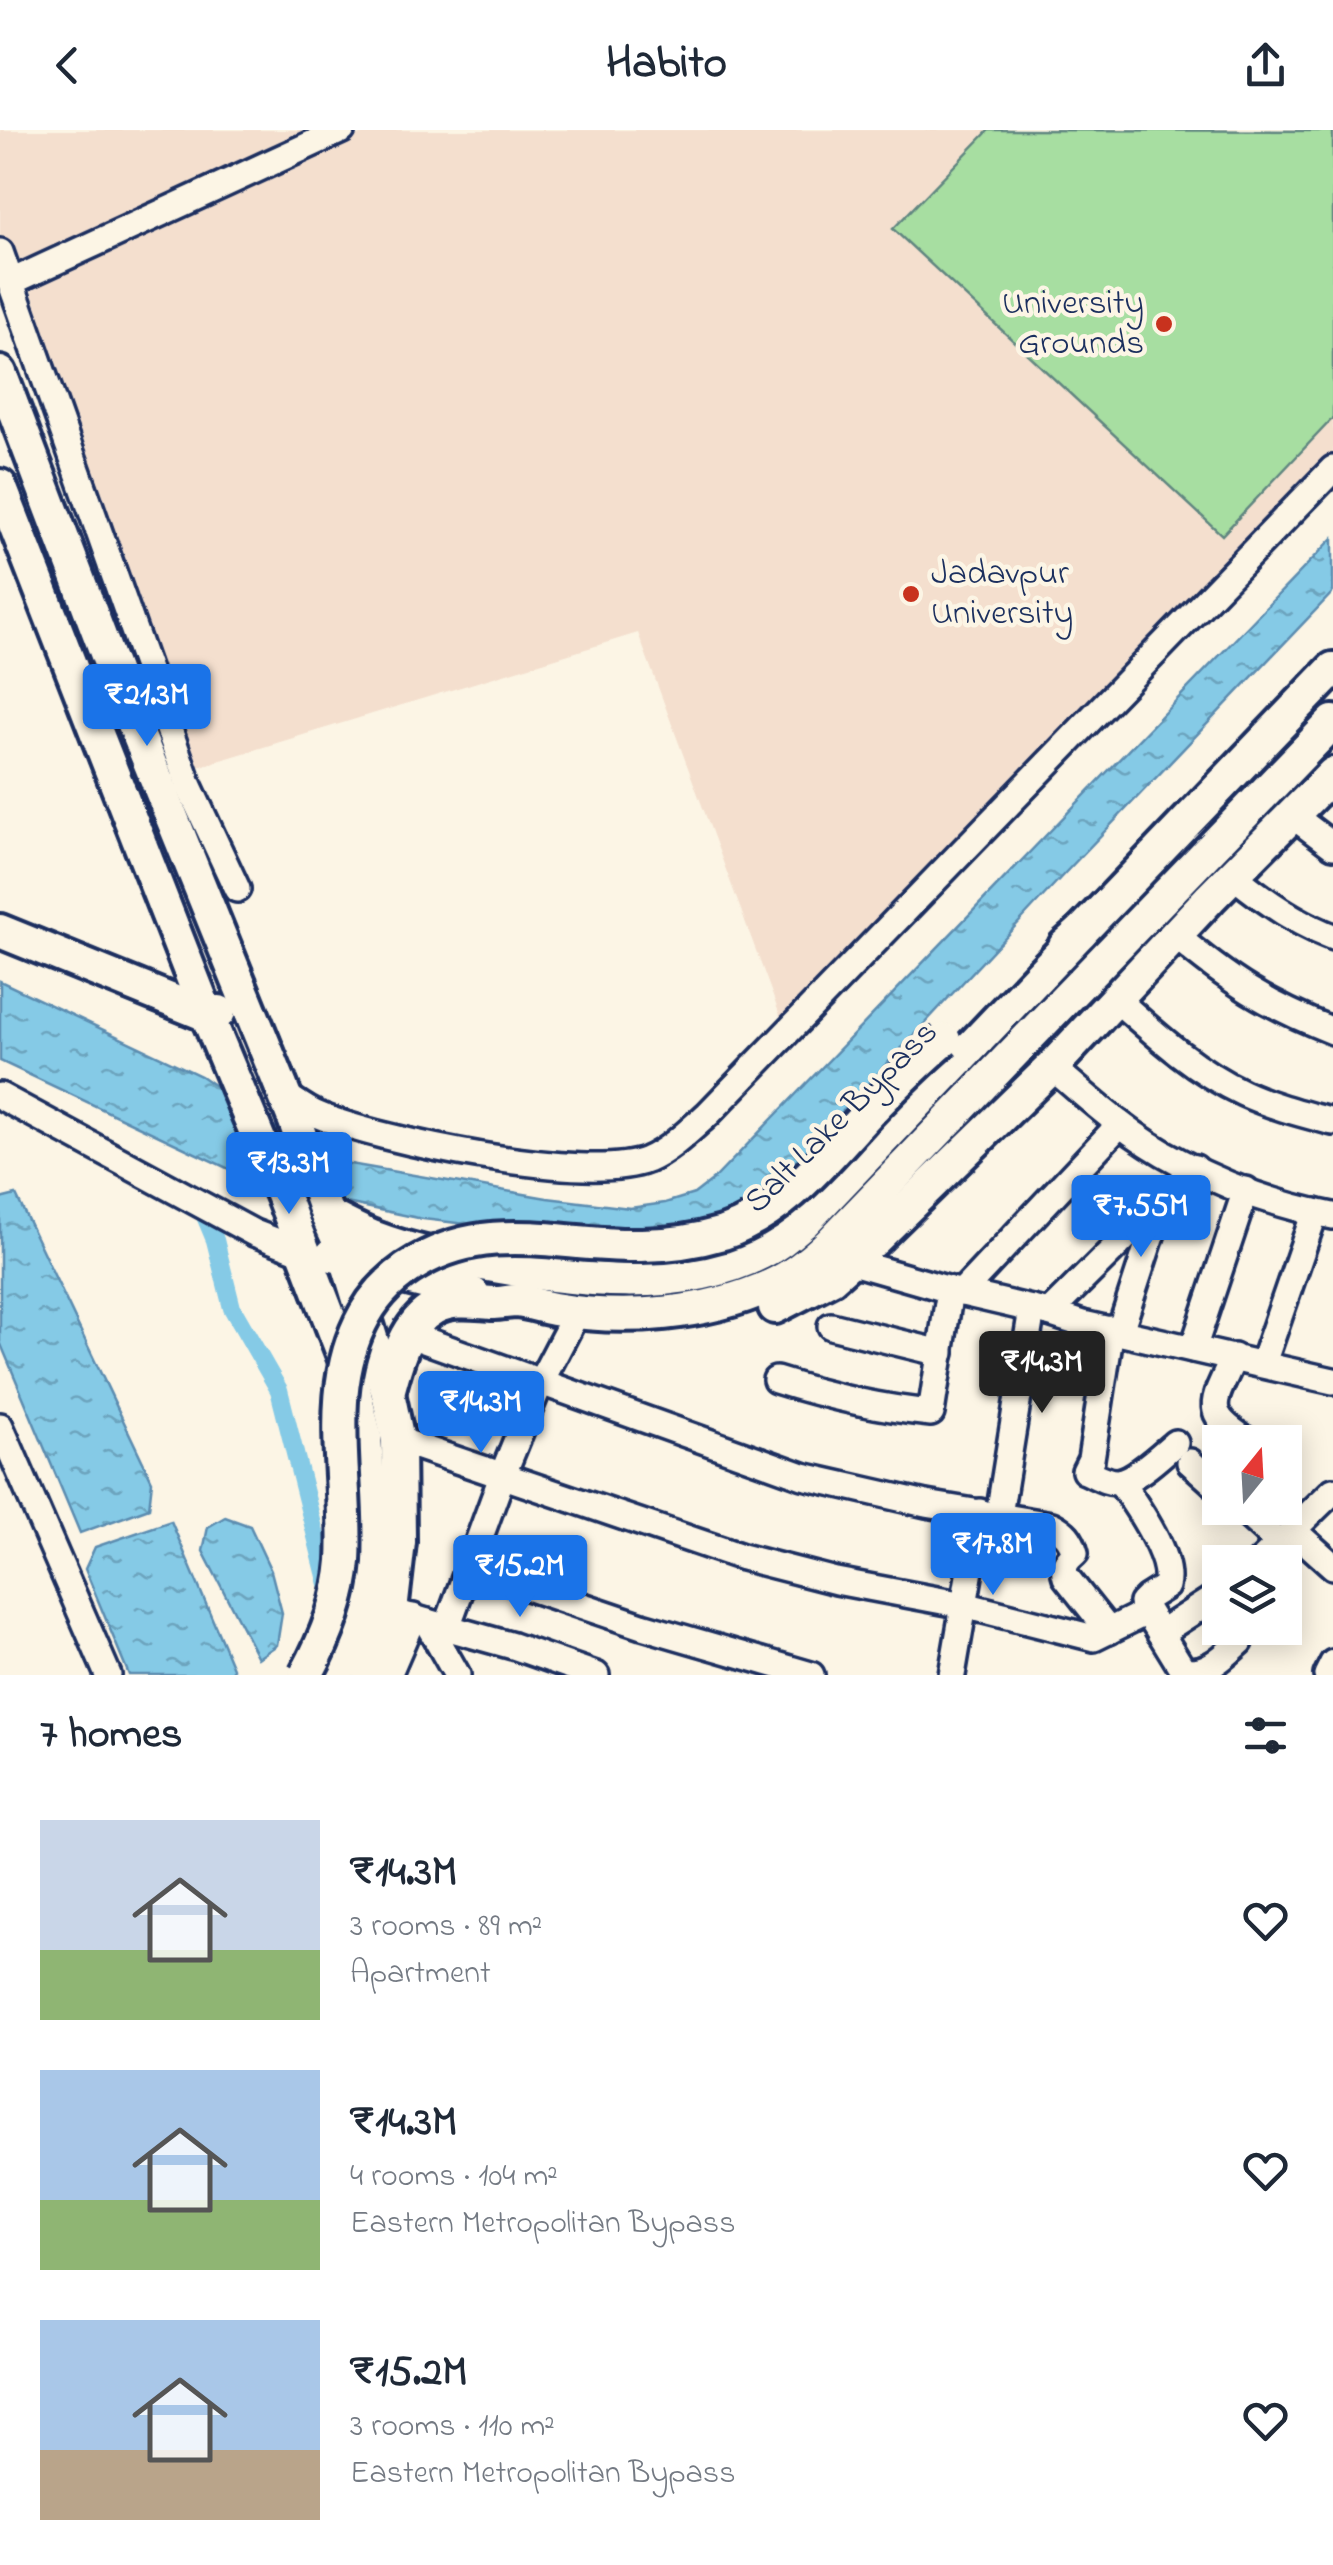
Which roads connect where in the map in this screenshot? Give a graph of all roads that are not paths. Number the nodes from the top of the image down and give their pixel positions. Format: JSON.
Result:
{"nodes":[{"id":1,"x":342,"y":130,"type":"edge"},
{"id":2,"x":0,"y":252,"type":"edge"},
{"id":3,"x":11,"y":282,"type":"junction"},
{"id":4,"x":0,"y":374,"type":"edge"},
{"id":5,"x":1333,"y":468,"type":"edge"},
{"id":6,"x":0,"y":486,"type":"edge"},
{"id":7,"x":116,"y":583,"type":"junction"},
{"id":8,"x":1333,"y":669,"type":"edge"},
{"id":9,"x":1333,"y":722,"type":"edge"},
{"id":10,"x":1333,"y":774,"type":"edge"},
{"id":11,"x":158,"y":784,"type":"junction"},
{"id":12,"x":1292,"y":815,"type":"junction"},
{"id":13,"x":1333,"y":846,"type":"edge"},
{"id":14,"x":1233,"y":875,"type":"junction"},
{"id":15,"x":237,"y":889,"type":"dead end"},
{"id":16,"x":0,"y":931,"type":"edge"},
{"id":17,"x":1081,"y":932,"type":"junction"},
{"id":18,"x":1175,"y":935,"type":"junction"},
{"id":19,"x":1333,"y":937,"type":"edge"},
{"id":20,"x":1116,"y":999,"type":"junction"},
{"id":21,"x":1064,"y":1000,"type":"junction"},
{"id":22,"x":248,"y":1004,"type":"junction"},
{"id":23,"x":207,"y":1015,"type":"junction"},
{"id":24,"x":1092,"y":1024,"type":"junction"},
{"id":25,"x":1333,"y":1031,"type":"edge"},
{"id":26,"x":1052,"y":1067,"type":"junction"},
{"id":27,"x":0,"y":1096,"type":"edge"},
{"id":28,"x":290,"y":1108,"type":"junction"},
{"id":29,"x":1333,"y":1122,"type":"edge"},
{"id":30,"x":1120,"y":1124,"type":"junction"},
{"id":31,"x":1195,"y":1168,"type":"junction"},
{"id":32,"x":1246,"y":1190,"type":"junction"},
{"id":33,"x":1163,"y":1200,"type":"junction"},
{"id":34,"x":323,"y":1205,"type":"junction"},
{"id":35,"x":1324,"y":1214,"type":"edge"},
{"id":36,"x":293,"y":1224,"type":"junction"},
{"id":37,"x":790,"y":1234,"type":"junction"},
{"id":38,"x":346,"y":1257,"type":"junction"},
{"id":39,"x":835,"y":1257,"type":"junction"},
{"id":40,"x":956,"y":1292,"type":"junction"},
{"id":41,"x":516,"y":1301,"type":"junction"},
{"id":42,"x":1040,"y":1311,"type":"junction"},
{"id":43,"x":577,"y":1312,"type":"junction"},
{"id":44,"x":831,"y":1326,"type":"dead end"},
{"id":45,"x":1115,"y":1330,"type":"junction"},
{"id":46,"x":410,"y":1335,"type":"junction"},
{"id":47,"x":1193,"y":1349,"type":"junction"},
{"id":48,"x":940,"y":1352,"type":"junction"},
{"id":49,"x":1234,"y":1357,"type":"junction"},
{"id":50,"x":1263,"y":1364,"type":"junction"},
{"id":51,"x":776,"y":1380,"type":"dead end"},
{"id":52,"x":1333,"y":1382,"type":"edge"},
{"id":53,"x":540,"y":1383,"type":"junction"},
{"id":54,"x":388,"y":1393,"type":"junction"},
{"id":55,"x":1224,"y":1425,"type":"edge"},
{"id":56,"x":0,"y":1426,"type":"edge"},
{"id":57,"x":398,"y":1440,"type":"junction"},
{"id":58,"x":1202,"y":1471,"type":"edge"},
{"id":59,"x":503,"y":1474,"type":"junction"},
{"id":60,"x":1120,"y":1482,"type":"junction"},
{"id":61,"x":1333,"y":1491,"type":"edge"},
{"id":62,"x":989,"y":1514,"type":"junction"},
{"id":63,"x":1267,"y":1525,"type":"edge"},
{"id":64,"x":1287,"y":1538,"type":"junction"},
{"id":65,"x":1279,"y":1545,"type":"edge"},
{"id":66,"x":1333,"y":1566,"type":"edge"},
{"id":67,"x":468,"y":1567,"type":"junction"},
{"id":68,"x":1202,"y":1602,"type":"edge"},
{"id":69,"x":964,"y":1605,"type":"junction"},
{"id":70,"x":419,"y":1619,"type":"junction"},
{"id":71,"x":1153,"y":1623,"type":"junction"},
{"id":72,"x":1109,"y":1631,"type":"junction"},
{"id":73,"x":1237,"y":1645,"type":"edge"},
{"id":74,"x":1333,"y":1663,"type":"edge"},
{"id":75,"x":381,"y":1671,"type":"edge"},
{"id":76,"x":584,"y":1673,"type":"edge"},
{"id":77,"x":108,"y":1675,"type":"edge"},
{"id":78,"x":306,"y":1675,"type":"edge"},
{"id":79,"x":336,"y":1675,"type":"edge"},
{"id":80,"x":457,"y":1675,"type":"edge"},
{"id":81,"x":811,"y":1675,"type":"edge"},
{"id":82,"x":952,"y":1675,"type":"edge"},
{"id":83,"x":1327,"y":1675,"type":"edge"}],
"edges":[{"from":1,"to":3,"type":"street"},
{"from":2,"to":3,"type":"street"},
{"from":3,"to":7,"type":"street"},
{"from":4,"to":11,"type":"main road"},
{"from":5,"to":28,"type":"street"},
{"from":6,"to":23,"type":"main road"},
{"from":7,"to":11,"type":"street"},
{"from":7,"to":15,"type":"street"},
{"from":8,"to":17,"type":"main road"},
{"from":9,"to":21,"type":"main road"},
{"from":10,"to":12,"type":"main road"},
{"from":11,"to":22,"type":"main road"},
{"from":12,"to":13,"type":"street"},
{"from":12,"to":14,"type":"main road"},
{"from":14,"to":18,"type":"main road"},
{"from":14,"to":19,"type":"street"},
{"from":16,"to":23,"type":"main road"},
{"from":17,"to":37,"type":"main road","name":"Salt Lake Bypass"},
{"from":17,"to":78,"type":"main road","bridge":true},
{"from":18,"to":20,"type":"main road"},
{"from":18,"to":25,"type":"street"},
{"from":20,"to":24,"type":"main road"},
{"from":20,"to":29,"type":"street"},
{"from":21,"to":24,"type":"street"},
{"from":21,"to":39,"type":"main road"},
{"from":22,"to":23,"type":"main road"},
{"from":22,"to":28,"type":"main road"},
{"from":23,"to":36,"type":"main road"},
{"from":24,"to":26,"type":"main road"},
{"from":26,"to":30,"type":"street"},
{"from":26,"to":39,"type":"main road"},
{"from":27,"to":36,"type":"street"},
{"from":28,"to":34,"type":"main road"},
{"from":30,"to":31,"type":"street"},
{"from":30,"to":40,"type":"street"},
{"from":31,"to":32,"type":"street"},
{"from":31,"to":33,"type":"street"},
{"from":32,"to":35,"type":"street"},
{"from":32,"to":47,"type":"street"},
{"from":33,"to":42,"type":"street"},
{"from":33,"to":45,"type":"street"},
{"from":34,"to":36,"type":"main road"},
{"from":34,"to":37,"type":"main road","name":"Salt Lake Bypass"},
{"from":34,"to":38,"type":"main road"},
{"from":35,"to":50,"type":"street"},
{"from":36,"to":38,"type":"main road"},
{"from":36,"to":79,"type":"main road"},
{"from":37,"to":39,"type":"street"},
{"from":38,"to":41,"type":"main road"},
{"from":38,"to":54,"type":"main road"},
{"from":39,"to":40,"type":"street"},
{"from":39,"to":43,"type":"main road"},
{"from":40,"to":42,"type":"street"},
{"from":40,"to":48,"type":"street"},
{"from":41,"to":43,"type":"main road"},
{"from":41,"to":46,"type":"main road"},
{"from":42,"to":45,"type":"street"},
{"from":42,"to":62,"type":"street"},
{"from":43,"to":53,"type":"street"},
{"from":44,"to":48,"type":"street"},
{"from":45,"to":47,"type":"street"},
{"from":45,"to":60,"type":"street"},
{"from":46,"to":53,"type":"street"},
{"from":46,"to":54,"type":"main road"},
{"from":47,"to":49,"type":"street"},
{"from":48,"to":51,"type":"street"},
{"from":49,"to":50,"type":"street"},
{"from":49,"to":55,"type":"street"},
{"from":50,"to":52,"type":"street"},
{"from":53,"to":59,"type":"street"},
{"from":53,"to":62,"type":"street"},
{"from":54,"to":57,"type":"main road"},
{"from":56,"to":77,"type":"street"},
{"from":57,"to":59,"type":"street"},
{"from":57,"to":70,"type":"main road"},
{"from":58,"to":60,"type":"street"},
{"from":59,"to":67,"type":"street"},
{"from":59,"to":69,"type":"street"},
{"from":60,"to":71,"type":"street"},
{"from":61,"to":64,"type":"street"},
{"from":62,"to":69,"type":"street"},
{"from":62,"to":72,"type":"street"},
{"from":63,"to":64,"type":"street"},
{"from":64,"to":65,"type":"street"},
{"from":64,"to":66,"type":"street"},
{"from":67,"to":70,"type":"street"},
{"from":67,"to":81,"type":"street"},
{"from":68,"to":71,"type":"street"},
{"from":69,"to":72,"type":"street"},
{"from":69,"to":82,"type":"street"},
{"from":70,"to":75,"type":"main road"},
{"from":70,"to":76,"type":"street"},
{"from":70,"to":80,"type":"street"},
{"from":71,"to":72,"type":"street"},
{"from":71,"to":73,"type":"street"},
{"from":74,"to":83,"type":"street"}]}
